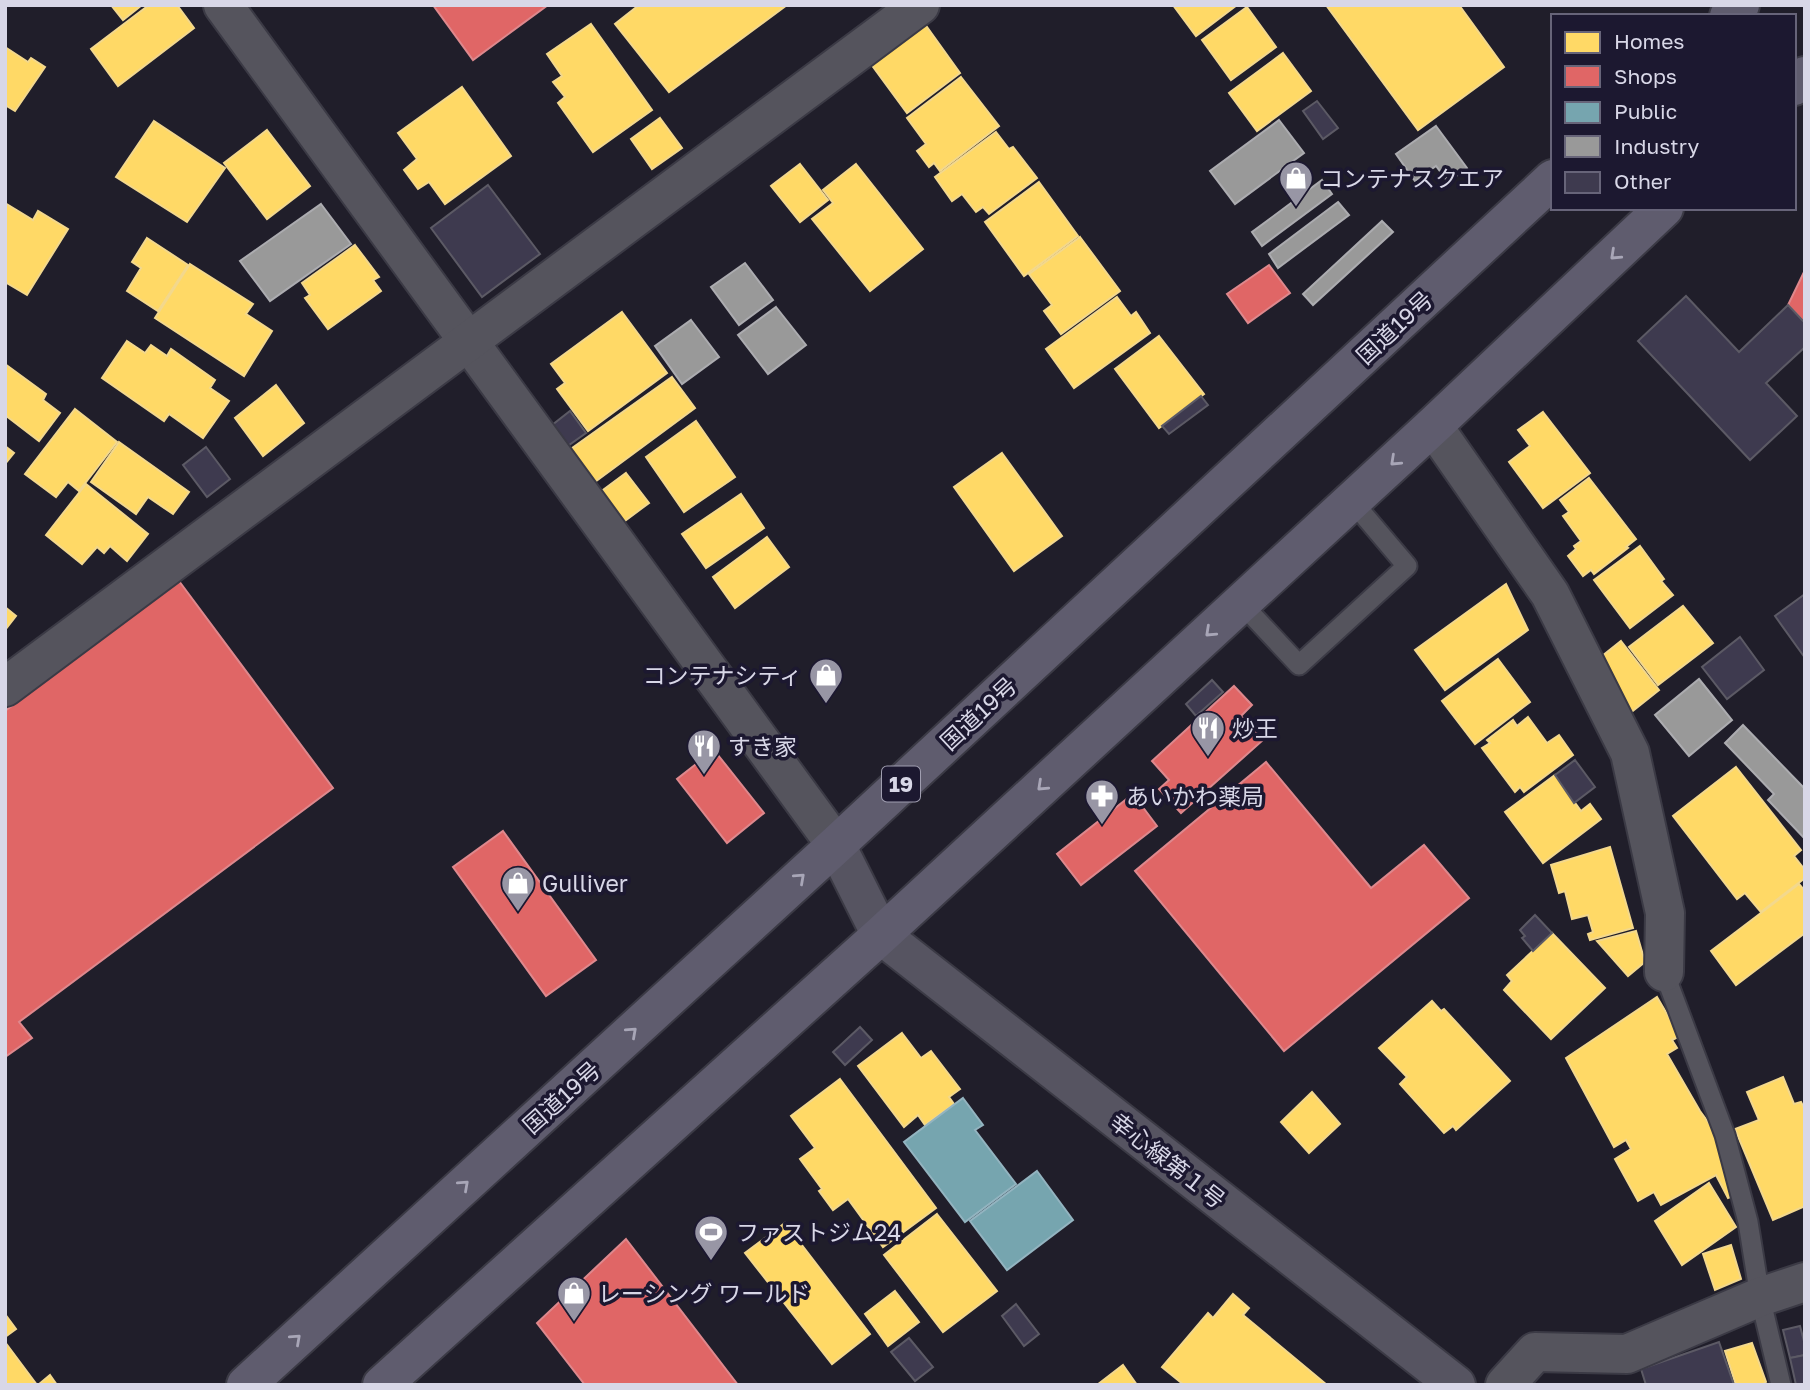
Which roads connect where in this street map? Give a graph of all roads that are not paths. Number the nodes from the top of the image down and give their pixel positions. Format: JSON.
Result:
{"nodes":[{"id":1,"x":223,"y":5,"type":"edge"},
{"id":2,"x":920,"y":5,"type":"edge"},
{"id":3,"x":1551,"y":181,"type":"edge"},
{"id":4,"x":1662,"y":210,"type":"edge"},
{"id":5,"x":469,"y":341,"type":"junction"},
{"id":6,"x":1433,"y":426,"type":"junction"},
{"id":7,"x":1352,"y":501,"type":"junction"},
{"id":8,"x":1241,"y":603,"type":"junction"},
{"id":9,"x":5,"y":687,"type":"edge"},
{"id":10,"x":836,"y":845,"type":"junction"},
{"id":11,"x":881,"y":935,"type":"junction"},
{"id":12,"x":1664,"y":972,"type":"joint"},
{"id":13,"x":1805,"y":1282,"type":"edge"},
{"id":14,"x":1760,"y":1297,"type":"junction"},
{"id":15,"x":246,"y":1385,"type":"edge"},
{"id":16,"x":382,"y":1385,"type":"edge"},
{"id":17,"x":1456,"y":1385,"type":"edge"},
{"id":18,"x":1505,"y":1385,"type":"edge"},
{"id":19,"x":1781,"y":1385,"type":"edge"}],
"edges":[{"from":1,"to":5,"type":"street"},
{"from":2,"to":5,"type":"street"},
{"from":3,"to":10,"type":"highway","name":"国道19号","number":"19"},
{"from":4,"to":6,"type":"highway","one_way":true},
{"from":5,"to":9,"type":"street"},
{"from":5,"to":10,"type":"street"},
{"from":6,"to":7,"type":"highway","one_way":true},
{"from":6,"to":12,"type":"street"},
{"from":7,"to":8,"type":"highway"},
{"from":7,"to":8,"type":"lane"},
{"from":8,"to":11,"type":"highway","one_way":true},
{"from":10,"to":11,"type":"street"},
{"from":15,"to":10,"type":"highway","name":"国道19号","number":"19","one_way":true},
{"from":11,"to":16,"type":"highway"},
{"from":11,"to":17,"type":"street","name":"幸心線第１号"},
{"from":12,"to":14,"type":"lane"},
{"from":13,"to":14,"type":"street"},
{"from":14,"to":18,"type":"street"},
{"from":14,"to":19,"type":"lane"}]}
